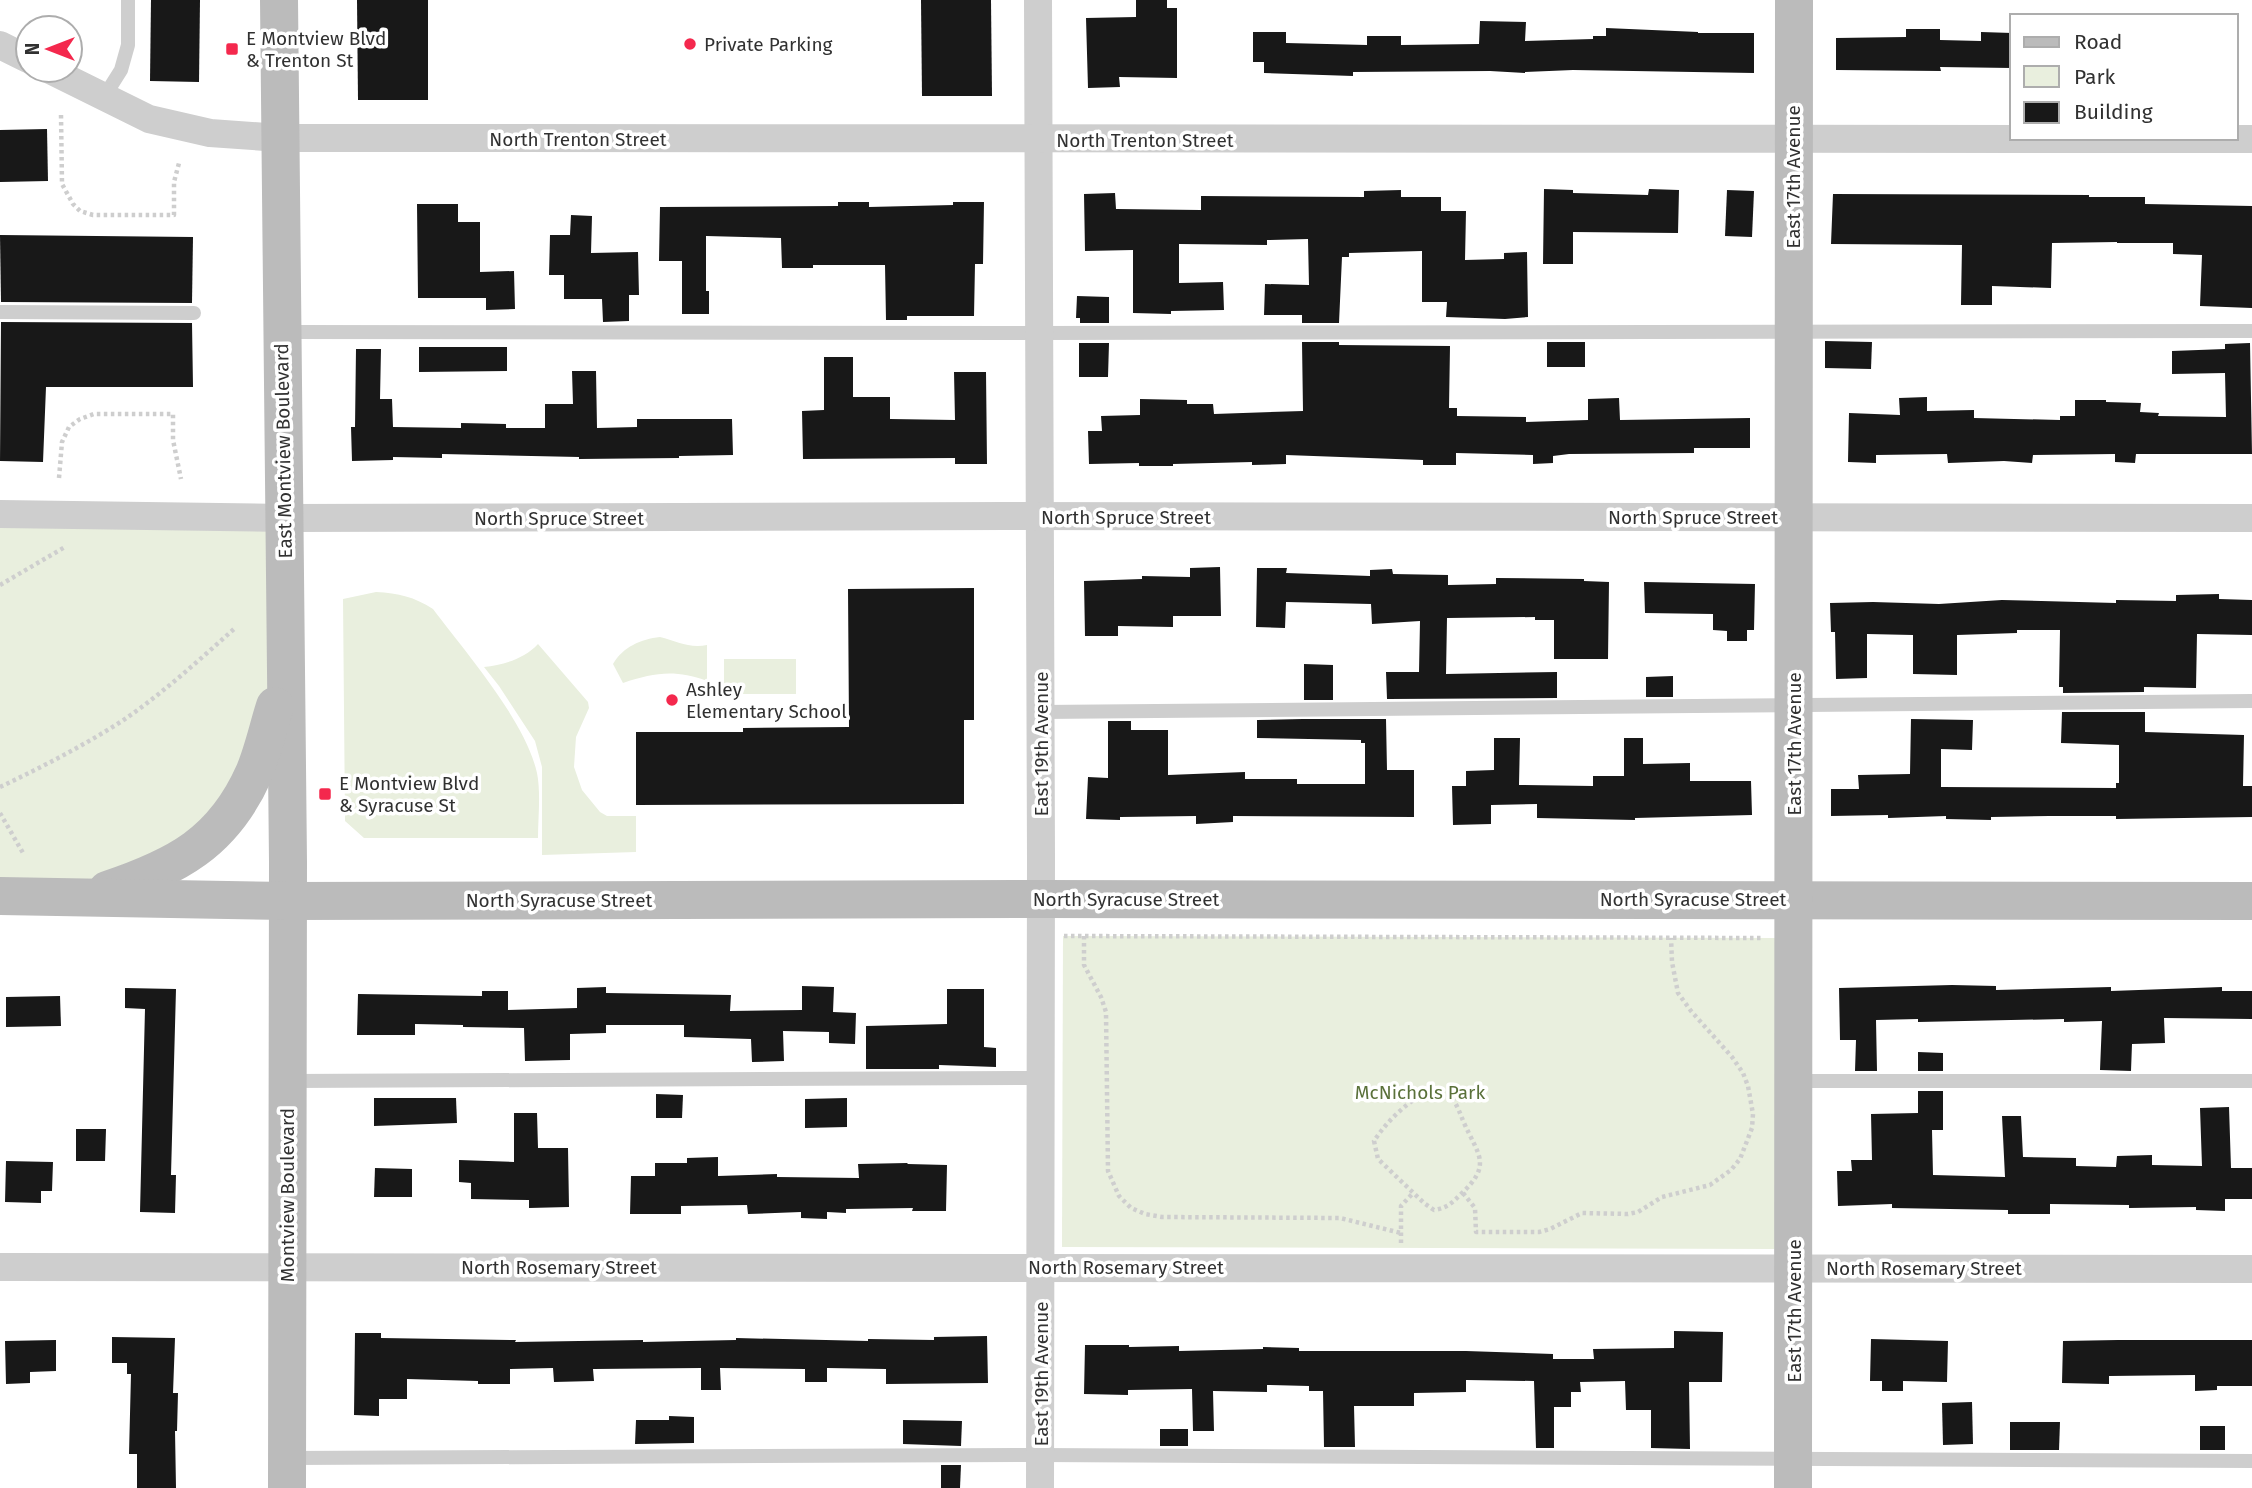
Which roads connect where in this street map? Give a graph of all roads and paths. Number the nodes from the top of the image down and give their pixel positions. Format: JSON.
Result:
{"nodes":[{"id":1,"x":128,"y":0,"type":"edge"},
{"id":2,"x":279,"y":0,"type":"edge"},
{"id":3,"x":1038,"y":0,"type":"edge"},
{"id":4,"x":1794,"y":0,"type":"edge"},
{"id":5,"x":78,"y":84,"type":"edge"},
{"id":6,"x":104,"y":97,"type":"junction"},
{"id":7,"x":61,"y":115,"type":"dead end"},
{"id":8,"x":280,"y":138,"type":"junction"},
{"id":9,"x":1039,"y":139,"type":"junction"},
{"id":10,"x":1793,"y":139,"type":"junction"},
{"id":11,"x":2010,"y":139,"type":"edge"},
{"id":12,"x":179,"y":163,"type":"dead end"},
{"id":13,"x":0,"y":312,"type":"edge"},
{"id":14,"x":194,"y":313,"type":"dead end"},
{"id":15,"x":1793,"y":331,"type":"junction"},
{"id":16,"x":2252,"y":331,"type":"edge"},
{"id":17,"x":281,"y":332,"type":"junction"},
{"id":18,"x":1038,"y":333,"type":"junction"},
{"id":19,"x":59,"y":478,"type":"dead end"},
{"id":20,"x":181,"y":479,"type":"dead end"},
{"id":21,"x":0,"y":514,"type":"edge"},
{"id":22,"x":1040,"y":516,"type":"junction"},
{"id":23,"x":1793,"y":517,"type":"junction"},
{"id":24,"x":285,"y":518,"type":"junction"},
{"id":25,"x":2252,"y":518,"type":"edge"},
{"id":26,"x":65,"y":547,"type":"dead end"},
{"id":27,"x":0,"y":584,"type":"edge"},
{"id":28,"x":234,"y":629,"type":"dead end"},
{"id":29,"x":285,"y":675,"type":"junction"},
{"id":30,"x":2252,"y":701,"type":"edge"},
{"id":31,"x":1794,"y":705,"type":"junction"},
{"id":32,"x":1041,"y":712,"type":"junction"},
{"id":33,"x":0,"y":787,"type":"edge"},
{"id":34,"x":0,"y":813,"type":"edge"},
{"id":35,"x":23,"y":853,"type":"dead end"},
{"id":36,"x":0,"y":896,"type":"edge"},
{"id":37,"x":88,"y":896,"type":"junction"},
{"id":38,"x":1041,"y":899,"type":"junction"},
{"id":39,"x":1795,"y":899,"type":"junction"},
{"id":40,"x":288,"y":901,"type":"junction"},
{"id":41,"x":2252,"y":901,"type":"edge"},
{"id":42,"x":1040,"y":936,"type":"junction"},
{"id":43,"x":1084,"y":936,"type":"junction"},
{"id":44,"x":1671,"y":938,"type":"junction"},
{"id":45,"x":1795,"y":938,"type":"junction"},
{"id":46,"x":1041,"y":1078,"type":"junction"},
{"id":47,"x":287,"y":1081,"type":"junction"},
{"id":48,"x":1795,"y":1081,"type":"junction"},
{"id":49,"x":2252,"y":1081,"type":"edge"},
{"id":50,"x":1413,"y":1193,"type":"junction"},
{"id":51,"x":1463,"y":1193,"type":"junction"},
{"id":52,"x":1041,"y":1266,"type":"junction"},
{"id":53,"x":0,"y":1267,"type":"edge"},
{"id":54,"x":287,"y":1268,"type":"junction"},
{"id":55,"x":1794,"y":1268,"type":"junction"},
{"id":56,"x":2252,"y":1269,"type":"edge"},
{"id":57,"x":1040,"y":1455,"type":"junction"},
{"id":58,"x":2252,"y":1461,"type":"edge"},
{"id":59,"x":287,"y":1473,"type":"edge"},
{"id":60,"x":1793,"y":1473,"type":"edge"},
{"id":61,"x":1040,"y":1488,"type":"edge"}],
"edges":[{"from":1,"to":6,"type":"lane"},
{"from":2,"to":8,"type":"street","name":"East Montview Boulevard"},
{"from":3,"to":9,"type":"street","name":"East 19th Avenue"},
{"from":4,"to":10,"type":"street","name":"East 17th Avenue"},
{"from":5,"to":6,"type":"street","name":"North Trenton Street"},
{"from":6,"to":8,"type":"street","name":"North Trenton Street"},
{"from":7,"to":12,"type":"path"},
{"from":8,"to":9,"type":"street","name":"North Trenton Street"},
{"from":8,"to":17,"type":"street","name":"East Montview Boulevard"},
{"from":9,"to":10,"type":"street","name":"North Trenton Street"},
{"from":9,"to":18,"type":"street","name":"East 19th Avenue"},
{"from":10,"to":11,"type":"street","name":"North Trenton Street"},
{"from":10,"to":15,"type":"street","name":"East 17th Avenue"},
{"from":13,"to":14,"type":"lane"},
{"from":15,"to":16,"type":"lane"},
{"from":15,"to":18,"type":"lane"},
{"from":15,"to":23,"type":"street","name":"East 17th Avenue"},
{"from":17,"to":18,"type":"lane"},
{"from":17,"to":24,"type":"street","name":"East Montview Boulevard"},
{"from":18,"to":22,"type":"street","name":"East 19th Avenue"},
{"from":19,"to":20,"type":"path"},
{"from":21,"to":24,"type":"street","name":"North Spruce Street"},
{"from":22,"to":23,"type":"street","name":"North Spruce Street"},
{"from":22,"to":24,"type":"street","name":"North Spruce Street"},
{"from":22,"to":32,"type":"street","name":"East 19th Avenue"},
{"from":23,"to":25,"type":"street","name":"North Spruce Street"},
{"from":23,"to":31,"type":"street","name":"East 17th Avenue"},
{"from":24,"to":29,"type":"street","name":"East Montview Boulevard"},
{"from":26,"to":27,"type":"path"},
{"from":28,"to":33,"type":"path"},
{"from":29,"to":37,"type":"street"},
{"from":29,"to":40,"type":"street","name":"East Montview Boulevard"},
{"from":30,"to":31,"type":"lane"},
{"from":31,"to":32,"type":"lane"},
{"from":31,"to":39,"type":"street","name":"East 17th Avenue"},
{"from":32,"to":38,"type":"street","name":"East 19th Avenue"},
{"from":34,"to":35,"type":"path"},
{"from":36,"to":37,"type":"street","name":"North Syracuse Street"},
{"from":37,"to":40,"type":"street","name":"North Syracuse Street"},
{"from":38,"to":39,"type":"street","name":"North Syracuse Street"},
{"from":38,"to":40,"type":"street","name":"North Syracuse Street"},
{"from":38,"to":42,"type":"street","name":"East 19th Avenue"},
{"from":39,"to":41,"type":"street","name":"North Syracuse Street"},
{"from":39,"to":45,"type":"street","name":"East 17th Avenue"},
{"from":40,"to":47,"type":"street","name":"Montview Boulevard"},
{"from":42,"to":43,"type":"path"},
{"from":42,"to":46,"type":"street","name":"East 19th Avenue"},
{"from":43,"to":44,"type":"path"},
{"from":43,"to":50,"type":"path"},
{"from":44,"to":45,"type":"path"},
{"from":44,"to":51,"type":"path"},
{"from":45,"to":48,"type":"street","name":"East 17th Avenue"},
{"from":46,"to":47,"type":"lane"},
{"from":46,"to":52,"type":"street","name":"East 19th Avenue"},
{"from":47,"to":54,"type":"street","name":"Montview Boulevard"},
{"from":48,"to":49,"type":"lane"},
{"from":48,"to":55,"type":"street","name":"East 17th Avenue"},
{"from":50,"to":51,"type":"path"},
{"from":50,"to":51,"type":"path"},
{"from":52,"to":54,"type":"street","name":"North Rosemary Street"},
{"from":52,"to":55,"type":"street","name":"North Rosemary Street"},
{"from":52,"to":57,"type":"street","name":"East 19th Avenue"},
{"from":53,"to":54,"type":"street","name":"North Rosemary Street"},
{"from":54,"to":59,"type":"street","name":"Montview Boulevard"},
{"from":55,"to":56,"type":"street","name":"North Rosemary Street"},
{"from":55,"to":60,"type":"street","name":"East 17th Avenue"},
{"from":57,"to":59,"type":"lane"},
{"from":57,"to":60,"type":"lane"},
{"from":57,"to":61,"type":"street","name":"East 19th Avenue"},
{"from":58,"to":60,"type":"lane"}]}
